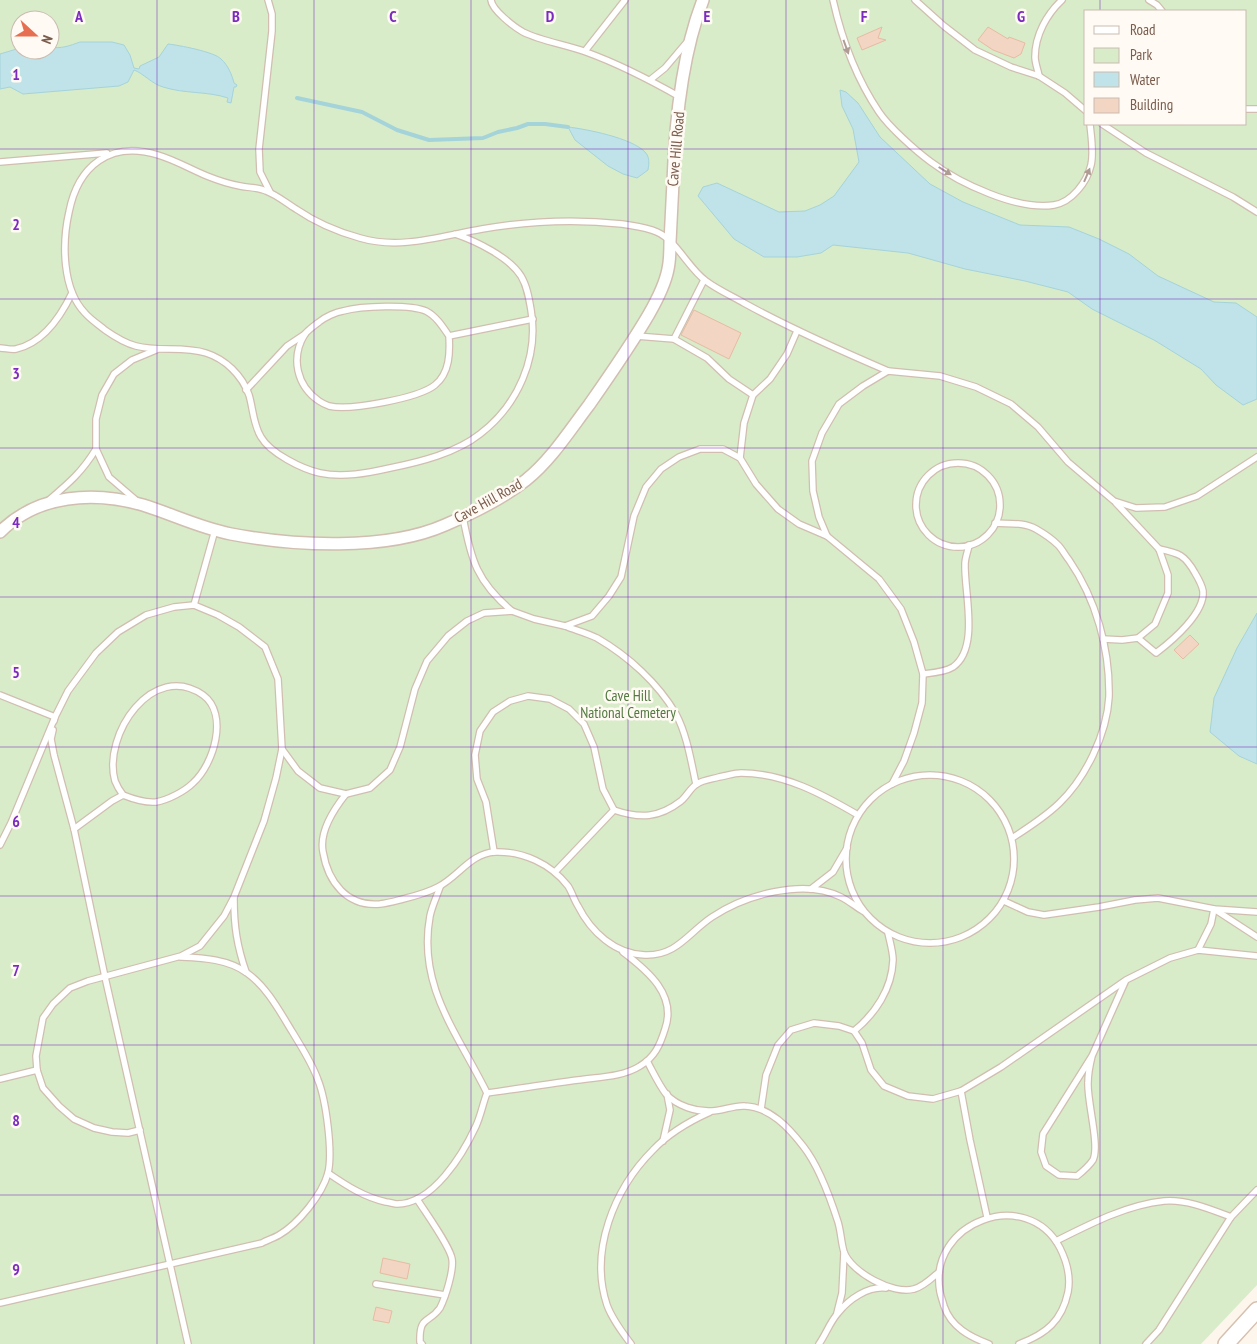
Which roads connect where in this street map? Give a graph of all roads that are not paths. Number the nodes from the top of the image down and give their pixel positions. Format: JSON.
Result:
{"nodes":[{"id":1,"x":268,"y":0,"type":"edge"},
{"id":2,"x":492,"y":0,"type":"edge"},
{"id":3,"x":625,"y":0,"type":"edge"},
{"id":4,"x":703,"y":0,"type":"edge"},
{"id":5,"x":833,"y":0,"type":"edge"},
{"id":6,"x":915,"y":0,"type":"edge"},
{"id":7,"x":1062,"y":0,"type":"edge"},
{"id":8,"x":1149,"y":0,"type":"edge"},
{"id":9,"x":1161,"y":10,"type":"edge"},
{"id":10,"x":691,"y":37,"type":"junction"},
{"id":11,"x":585,"y":51,"type":"junction"},
{"id":12,"x":1039,"y":76,"type":"junction"},
{"id":13,"x":650,"y":80,"type":"junction"},
{"id":14,"x":680,"y":98,"type":"junction"},
{"id":15,"x":1084,"y":109,"type":"edge"},
{"id":16,"x":1090,"y":125,"type":"edge"},
{"id":17,"x":1104,"y":125,"type":"edge"},
{"id":18,"x":110,"y":153,"type":"junction"},
{"id":19,"x":0,"y":162,"type":"edge"},
{"id":20,"x":270,"y":192,"type":"junction"},
{"id":21,"x":1257,"y":212,"type":"edge"},
{"id":22,"x":455,"y":234,"type":"junction"},
{"id":23,"x":670,"y":242,"type":"junction"},
{"id":24,"x":704,"y":280,"type":"junction"},
{"id":25,"x":72,"y":293,"type":"junction"},
{"id":26,"x":532,"y":319,"type":"junction"},
{"id":27,"x":797,"y":332,"type":"junction"},
{"id":28,"x":305,"y":334,"type":"junction"},
{"id":29,"x":449,"y":336,"type":"junction"},
{"id":30,"x":636,"y":336,"type":"junction"},
{"id":31,"x":674,"y":339,"type":"junction"},
{"id":32,"x":0,"y":348,"type":"edge"},
{"id":33,"x":156,"y":350,"type":"junction"},
{"id":34,"x":888,"y":370,"type":"junction"},
{"id":35,"x":246,"y":390,"type":"junction"},
{"id":36,"x":753,"y":395,"type":"junction"},
{"id":37,"x":96,"y":449,"type":"junction"},
{"id":38,"x":1257,"y":457,"type":"edge"},
{"id":39,"x":740,"y":458,"type":"junction"},
{"id":40,"x":1114,"y":501,"type":"junction"},
{"id":41,"x":46,"y":503,"type":"junction"},
{"id":42,"x":141,"y":505,"type":"junction"},
{"id":43,"x":463,"y":517,"type":"junction"},
{"id":44,"x":995,"y":523,"type":"junction"},
{"id":45,"x":216,"y":530,"type":"junction"},
{"id":46,"x":0,"y":532,"type":"edge"},
{"id":47,"x":827,"y":536,"type":"junction"},
{"id":48,"x":969,"y":545,"type":"junction"},
{"id":49,"x":1159,"y":549,"type":"junction"},
{"id":50,"x":194,"y":606,"type":"junction"},
{"id":51,"x":512,"y":611,"type":"junction"},
{"id":52,"x":565,"y":626,"type":"junction"},
{"id":53,"x":1138,"y":638,"type":"junction"},
{"id":54,"x":1103,"y":639,"type":"junction"},
{"id":55,"x":923,"y":674,"type":"junction"},
{"id":56,"x":0,"y":695,"type":"edge"},
{"id":57,"x":55,"y":717,"type":"junction"},
{"id":58,"x":282,"y":749,"type":"junction"},
{"id":59,"x":696,"y":784,"type":"junction"},
{"id":60,"x":892,"y":784,"type":"junction"},
{"id":61,"x":346,"y":794,"type":"junction"},
{"id":62,"x":123,"y":795,"type":"junction"},
{"id":63,"x":614,"y":810,"type":"junction"},
{"id":64,"x":858,"y":816,"type":"junction"},
{"id":65,"x":74,"y":829,"type":"junction"},
{"id":66,"x":1012,"y":838,"type":"junction"},
{"id":67,"x":0,"y":845,"type":"edge"},
{"id":68,"x":847,"y":848,"type":"junction"},
{"id":69,"x":494,"y":852,"type":"junction"},
{"id":70,"x":555,"y":872,"type":"junction"},
{"id":71,"x":440,"y":887,"type":"junction"},
{"id":72,"x":811,"y":889,"type":"junction"},
{"id":73,"x":234,"y":897,"type":"junction"},
{"id":74,"x":1004,"y":901,"type":"junction"},
{"id":75,"x":1214,"y":909,"type":"junction"},
{"id":76,"x":864,"y":911,"type":"junction"},
{"id":77,"x":1257,"y":912,"type":"edge"},
{"id":78,"x":888,"y":933,"type":"junction"},
{"id":79,"x":1257,"y":937,"type":"edge"},
{"id":80,"x":1198,"y":950,"type":"junction"},
{"id":81,"x":622,"y":951,"type":"junction"},
{"id":82,"x":181,"y":956,"type":"junction"},
{"id":83,"x":1257,"y":956,"type":"edge"},
{"id":84,"x":246,"y":972,"type":"junction"},
{"id":85,"x":105,"y":978,"type":"junction"},
{"id":86,"x":1126,"y":980,"type":"junction"},
{"id":87,"x":854,"y":1031,"type":"junction"},
{"id":88,"x":1092,"y":1056,"type":"junction"},
{"id":89,"x":647,"y":1061,"type":"junction"},
{"id":90,"x":38,"y":1070,"type":"junction"},
{"id":91,"x":0,"y":1079,"type":"edge"},
{"id":92,"x":961,"y":1091,"type":"junction"},
{"id":93,"x":487,"y":1093,"type":"junction"},
{"id":94,"x":666,"y":1094,"type":"junction"},
{"id":95,"x":761,"y":1110,"type":"junction"},
{"id":96,"x":712,"y":1111,"type":"junction"},
{"id":97,"x":140,"y":1130,"type":"junction"},
{"id":98,"x":663,"y":1142,"type":"junction"},
{"id":99,"x":328,"y":1173,"type":"junction"},
{"id":100,"x":1257,"y":1190,"type":"edge"},
{"id":101,"x":417,"y":1200,"type":"junction"},
{"id":102,"x":987,"y":1217,"type":"junction"},
{"id":103,"x":1230,"y":1217,"type":"junction"},
{"id":104,"x":1056,"y":1241,"type":"junction"},
{"id":105,"x":844,"y":1253,"type":"junction"},
{"id":106,"x":170,"y":1265,"type":"junction"},
{"id":107,"x":939,"y":1272,"type":"junction"},
{"id":108,"x":376,"y":1284,"type":"dead end"},
{"id":109,"x":898,"y":1289,"type":"junction"},
{"id":110,"x":445,"y":1295,"type":"junction"},
{"id":111,"x":0,"y":1304,"type":"edge"},
{"id":112,"x":1257,"y":1310,"type":"edge"},
{"id":113,"x":837,"y":1313,"type":"junction"},
{"id":114,"x":972,"y":1338,"type":"junction"},
{"id":115,"x":188,"y":1344,"type":"edge"},
{"id":116,"x":422,"y":1344,"type":"edge"},
{"id":117,"x":632,"y":1344,"type":"edge"},
{"id":118,"x":819,"y":1344,"type":"edge"},
{"id":119,"x":978,"y":1344,"type":"edge"},
{"id":120,"x":989,"y":1344,"type":"edge"},
{"id":121,"x":1019,"y":1344,"type":"edge"},
{"id":122,"x":1146,"y":1344,"type":"edge"},
{"id":123,"x":1226,"y":1344,"type":"edge"}],
"edges":[{"from":1,"to":20,"type":"lane"},
{"from":2,"to":11,"type":"lane"},
{"from":3,"to":11,"type":"lane"},
{"from":4,"to":10,"type":"street","name":"Cave Hill Road"},
{"from":5,"to":16,"type":"lane","one_way":true},
{"from":6,"to":12,"type":"lane"},
{"from":7,"to":12,"type":"lane"},
{"from":8,"to":9,"type":"lane"},
{"from":10,"to":13,"type":"lane"},
{"from":10,"to":14,"type":"street","name":"Cave Hill Road"},
{"from":11,"to":13,"type":"lane"},
{"from":12,"to":15,"type":"lane"},
{"from":13,"to":14,"type":"lane"},
{"from":14,"to":23,"type":"street","name":"Cave Hill Road"},
{"from":17,"to":21,"type":"lane"},
{"from":18,"to":19,"type":"lane"},
{"from":18,"to":20,"type":"lane"},
{"from":18,"to":25,"type":"lane"},
{"from":20,"to":22,"type":"lane"},
{"from":22,"to":23,"type":"lane"},
{"from":22,"to":26,"type":"lane"},
{"from":23,"to":24,"type":"lane"},
{"from":23,"to":30,"type":"street","name":"Cave Hill Road"},
{"from":24,"to":27,"type":"lane"},
{"from":24,"to":31,"type":"lane"},
{"from":25,"to":32,"type":"lane"},
{"from":25,"to":33,"type":"lane"},
{"from":26,"to":29,"type":"lane"},
{"from":26,"to":35,"type":"lane"},
{"from":27,"to":34,"type":"lane"},
{"from":27,"to":36,"type":"lane"},
{"from":28,"to":29,"type":"lane"},
{"from":28,"to":29,"type":"lane"},
{"from":28,"to":35,"type":"lane"},
{"from":30,"to":31,"type":"lane"},
{"from":30,"to":43,"type":"street","name":"Cave Hill Road"},
{"from":31,"to":36,"type":"lane"},
{"from":33,"to":35,"type":"lane"},
{"from":33,"to":37,"type":"lane"},
{"from":34,"to":40,"type":"lane"},
{"from":34,"to":47,"type":"lane"},
{"from":36,"to":39,"type":"lane"},
{"from":37,"to":41,"type":"lane"},
{"from":37,"to":42,"type":"lane"},
{"from":38,"to":40,"type":"lane"},
{"from":39,"to":47,"type":"lane"},
{"from":39,"to":52,"type":"lane"},
{"from":40,"to":49,"type":"lane"},
{"from":41,"to":42,"type":"street","name":"Cave Hill Road"},
{"from":41,"to":46,"type":"street","name":"Cave Hill Road"},
{"from":42,"to":45,"type":"street","name":"Cave Hill Road"},
{"from":43,"to":45,"type":"street","name":"Cave Hill Road"},
{"from":43,"to":51,"type":"lane"},
{"from":44,"to":48,"type":"lane"},
{"from":44,"to":48,"type":"lane"},
{"from":44,"to":54,"type":"lane"},
{"from":45,"to":50,"type":"lane"},
{"from":47,"to":55,"type":"lane"},
{"from":48,"to":55,"type":"lane"},
{"from":49,"to":53,"type":"lane"},
{"from":49,"to":53,"type":"lane"},
{"from":50,"to":57,"type":"lane"},
{"from":50,"to":58,"type":"lane"},
{"from":51,"to":52,"type":"lane"},
{"from":51,"to":61,"type":"lane"},
{"from":52,"to":59,"type":"lane"},
{"from":53,"to":54,"type":"lane"},
{"from":54,"to":66,"type":"lane"},
{"from":55,"to":60,"type":"lane"},
{"from":56,"to":57,"type":"lane"},
{"from":57,"to":65,"type":"lane"},
{"from":57,"to":67,"type":"lane"},
{"from":58,"to":61,"type":"lane"},
{"from":58,"to":73,"type":"lane"},
{"from":59,"to":63,"type":"lane"},
{"from":59,"to":64,"type":"lane"},
{"from":60,"to":64,"type":"lane"},
{"from":60,"to":66,"type":"lane"},
{"from":61,"to":71,"type":"lane"},
{"from":62,"to":62,"type":"lane"},
{"from":62,"to":65,"type":"lane"},
{"from":63,"to":69,"type":"lane"},
{"from":63,"to":70,"type":"lane"},
{"from":64,"to":68,"type":"lane"},
{"from":65,"to":85,"type":"lane"},
{"from":66,"to":74,"type":"lane"},
{"from":68,"to":72,"type":"lane"},
{"from":68,"to":76,"type":"lane"},
{"from":69,"to":70,"type":"lane"},
{"from":69,"to":71,"type":"lane"},
{"from":70,"to":81,"type":"lane"},
{"from":71,"to":93,"type":"lane"},
{"from":72,"to":76,"type":"lane"},
{"from":72,"to":81,"type":"lane"},
{"from":73,"to":82,"type":"lane"},
{"from":73,"to":84,"type":"lane"},
{"from":74,"to":75,"type":"lane"},
{"from":74,"to":78,"type":"lane"},
{"from":75,"to":77,"type":"lane"},
{"from":75,"to":79,"type":"lane"},
{"from":75,"to":80,"type":"lane"},
{"from":76,"to":78,"type":"lane"},
{"from":78,"to":87,"type":"lane"},
{"from":80,"to":83,"type":"lane"},
{"from":80,"to":86,"type":"lane"},
{"from":81,"to":89,"type":"lane"},
{"from":82,"to":84,"type":"lane"},
{"from":82,"to":85,"type":"lane"},
{"from":84,"to":99,"type":"lane"},
{"from":85,"to":90,"type":"lane"},
{"from":85,"to":97,"type":"lane"},
{"from":86,"to":88,"type":"lane"},
{"from":86,"to":92,"type":"lane"},
{"from":87,"to":92,"type":"lane"},
{"from":87,"to":95,"type":"lane"},
{"from":88,"to":88,"type":"lane"},
{"from":89,"to":93,"type":"lane"},
{"from":89,"to":94,"type":"lane"},
{"from":90,"to":91,"type":"lane"},
{"from":90,"to":97,"type":"lane"},
{"from":92,"to":102,"type":"lane"},
{"from":93,"to":101,"type":"lane"},
{"from":94,"to":96,"type":"lane"},
{"from":94,"to":98,"type":"lane"},
{"from":95,"to":96,"type":"lane"},
{"from":95,"to":105,"type":"lane"},
{"from":96,"to":98,"type":"lane"},
{"from":97,"to":106,"type":"lane"},
{"from":98,"to":117,"type":"lane"},
{"from":99,"to":101,"type":"lane"},
{"from":99,"to":106,"type":"lane"},
{"from":100,"to":103,"type":"lane"},
{"from":101,"to":110,"type":"lane"},
{"from":102,"to":104,"type":"lane"},
{"from":102,"to":107,"type":"lane"},
{"from":103,"to":104,"type":"lane"},
{"from":103,"to":122,"type":"lane"},
{"from":104,"to":121,"type":"lane"},
{"from":105,"to":109,"type":"lane"},
{"from":105,"to":113,"type":"lane"},
{"from":106,"to":111,"type":"lane"},
{"from":106,"to":115,"type":"lane"},
{"from":107,"to":109,"type":"lane"},
{"from":107,"to":114,"type":"lane"},
{"from":108,"to":110,"type":"lane"},
{"from":109,"to":113,"type":"lane"},
{"from":110,"to":116,"type":"lane"},
{"from":112,"to":123,"type":"main road"},
{"from":113,"to":118,"type":"lane"},
{"from":114,"to":119,"type":"lane"},
{"from":114,"to":120,"type":"lane"}]}
